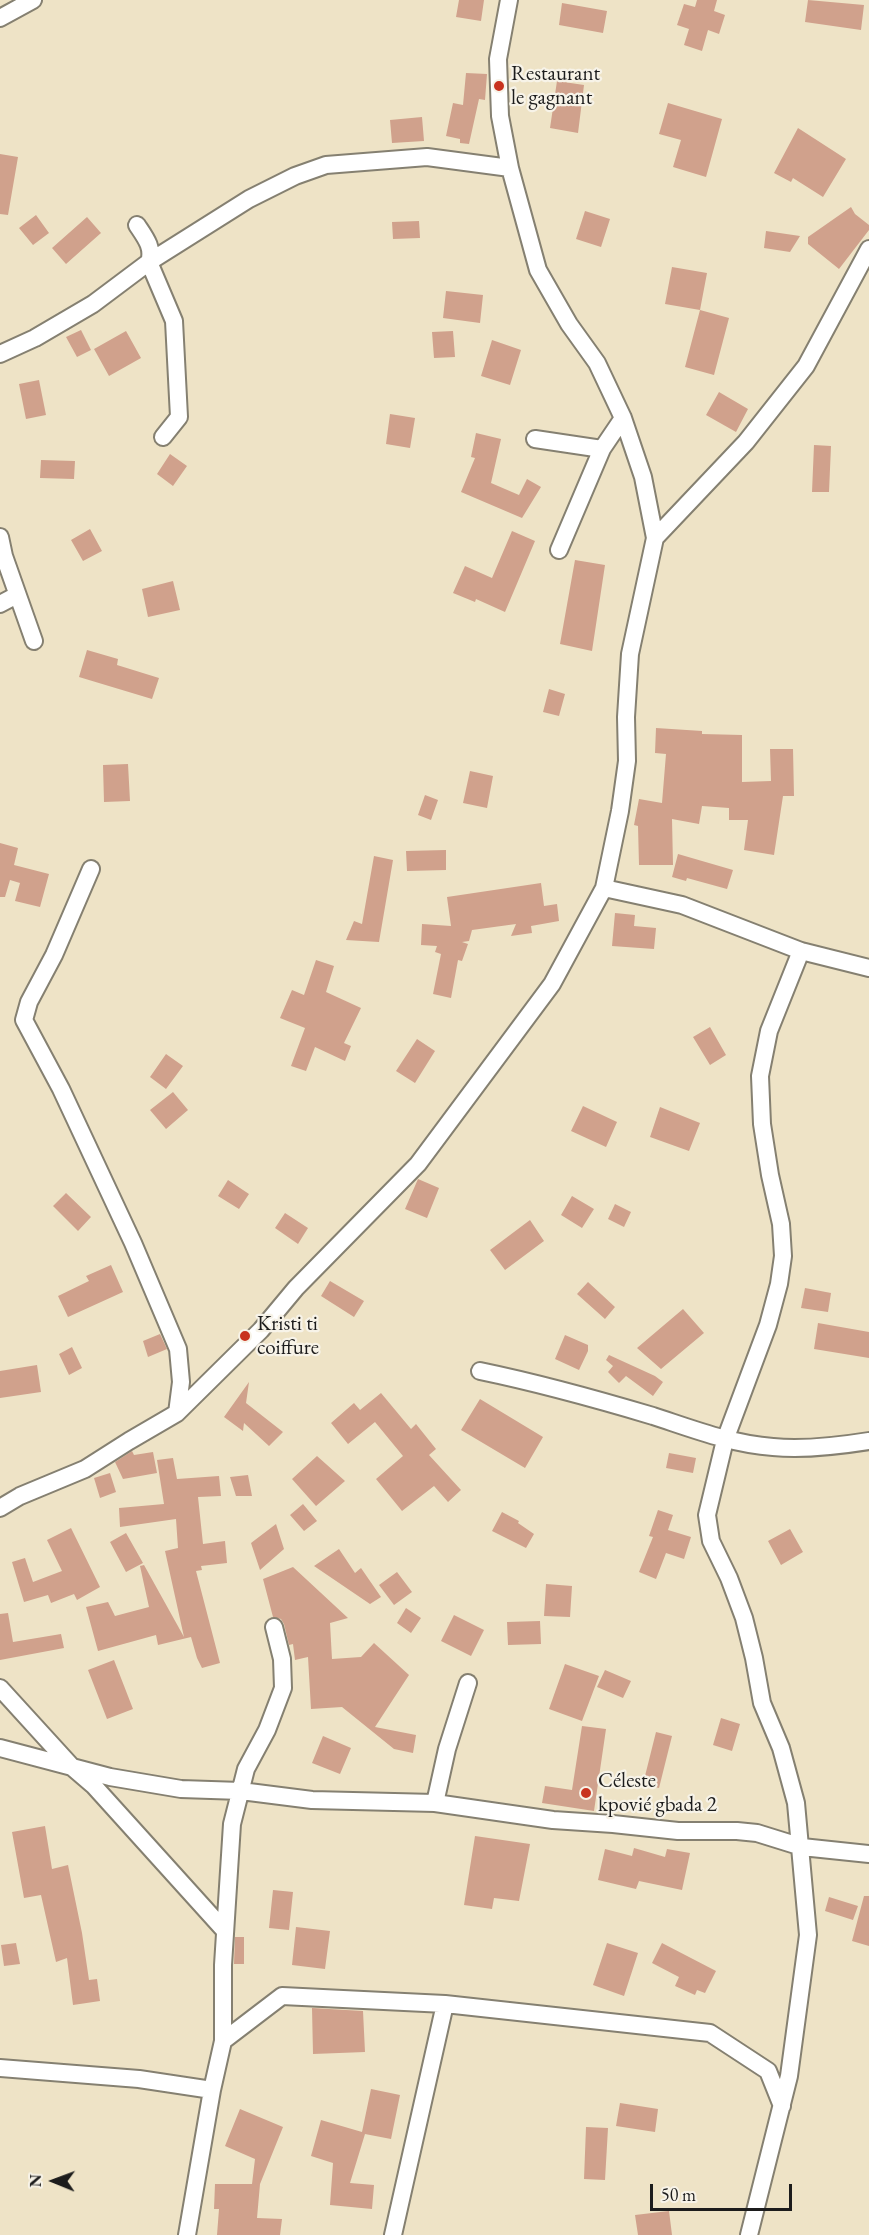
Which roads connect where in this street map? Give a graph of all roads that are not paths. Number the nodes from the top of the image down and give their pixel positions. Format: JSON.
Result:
{"nodes":[{"id":1,"x":33,"y":0,"type":"edge"},
{"id":2,"x":509,"y":0,"type":"edge"},
{"id":3,"x":0,"y":18,"type":"edge"},
{"id":4,"x":510,"y":168,"type":"junction"},
{"id":5,"x":137,"y":225,"type":"dead end"},
{"id":6,"x":869,"y":249,"type":"edge"},
{"id":7,"x":149,"y":262,"type":"junction"},
{"id":8,"x":0,"y":354,"type":"edge"},
{"id":9,"x":623,"y":418,"type":"junction"},
{"id":10,"x":163,"y":437,"type":"dead end"},
{"id":11,"x":535,"y":439,"type":"dead end"},
{"id":12,"x":602,"y":449,"type":"junction"},
{"id":13,"x":0,"y":537,"type":"edge"},
{"id":14,"x":655,"y":538,"type":"junction"},
{"id":15,"x":559,"y":550,"type":"dead end"},
{"id":16,"x":17,"y":595,"type":"junction"},
{"id":17,"x":0,"y":604,"type":"edge"},
{"id":18,"x":34,"y":640,"type":"dead end"},
{"id":19,"x":91,"y":869,"type":"dead end"},
{"id":20,"x":604,"y":888,"type":"junction"},
{"id":21,"x":801,"y":951,"type":"junction"},
{"id":22,"x":869,"y":968,"type":"edge"},
{"id":23,"x":480,"y":1371,"type":"dead end"},
{"id":24,"x":177,"y":1413,"type":"junction"},
{"id":25,"x":725,"y":1440,"type":"junction"},
{"id":26,"x":869,"y":1441,"type":"edge"},
{"id":27,"x":0,"y":1508,"type":"edge"},
{"id":28,"x":274,"y":1627,"type":"dead end"},
{"id":29,"x":468,"y":1683,"type":"dead end"},
{"id":30,"x":0,"y":1688,"type":"edge"},
{"id":31,"x":0,"y":1748,"type":"edge"},
{"id":32,"x":73,"y":1768,"type":"junction"},
{"id":33,"x":241,"y":1791,"type":"junction"},
{"id":34,"x":435,"y":1803,"type":"junction"},
{"id":35,"x":802,"y":1847,"type":"junction"},
{"id":36,"x":869,"y":1854,"type":"edge"},
{"id":37,"x":225,"y":1931,"type":"junction"},
{"id":38,"x":445,"y":2004,"type":"junction"},
{"id":39,"x":223,"y":2041,"type":"junction"},
{"id":40,"x":0,"y":2068,"type":"edge"},
{"id":41,"x":212,"y":2090,"type":"junction"},
{"id":42,"x":782,"y":2106,"type":"junction"},
{"id":43,"x":187,"y":2235,"type":"edge"},
{"id":44,"x":393,"y":2235,"type":"edge"},
{"id":45,"x":749,"y":2235,"type":"edge"}],
"edges":[{"from":1,"to":3,"type":"street"},
{"from":2,"to":4,"type":"street"},
{"from":4,"to":7,"type":"street"},
{"from":4,"to":9,"type":"street"},
{"from":5,"to":7,"type":"street"},
{"from":6,"to":14,"type":"street"},
{"from":7,"to":8,"type":"street"},
{"from":7,"to":10,"type":"street"},
{"from":9,"to":12,"type":"street"},
{"from":9,"to":14,"type":"street"},
{"from":11,"to":12,"type":"street"},
{"from":12,"to":15,"type":"street"},
{"from":13,"to":16,"type":"street"},
{"from":14,"to":20,"type":"street"},
{"from":16,"to":17,"type":"street"},
{"from":16,"to":18,"type":"street"},
{"from":19,"to":24,"type":"street"},
{"from":20,"to":21,"type":"street"},
{"from":20,"to":24,"type":"street"},
{"from":21,"to":22,"type":"street"},
{"from":21,"to":25,"type":"street"},
{"from":23,"to":25,"type":"street"},
{"from":24,"to":27,"type":"street"},
{"from":25,"to":26,"type":"street"},
{"from":25,"to":35,"type":"street"},
{"from":28,"to":33,"type":"street"},
{"from":29,"to":34,"type":"street"},
{"from":30,"to":32,"type":"street"},
{"from":31,"to":32,"type":"street"},
{"from":32,"to":33,"type":"street"},
{"from":32,"to":37,"type":"street"},
{"from":33,"to":34,"type":"street"},
{"from":33,"to":37,"type":"street"},
{"from":34,"to":35,"type":"street"},
{"from":35,"to":36,"type":"street"},
{"from":35,"to":42,"type":"street"},
{"from":37,"to":39,"type":"street"},
{"from":38,"to":39,"type":"street"},
{"from":38,"to":42,"type":"street"},
{"from":38,"to":44,"type":"street"},
{"from":39,"to":41,"type":"street"},
{"from":40,"to":41,"type":"street"},
{"from":41,"to":43,"type":"street"},
{"from":42,"to":45,"type":"street"}]}
